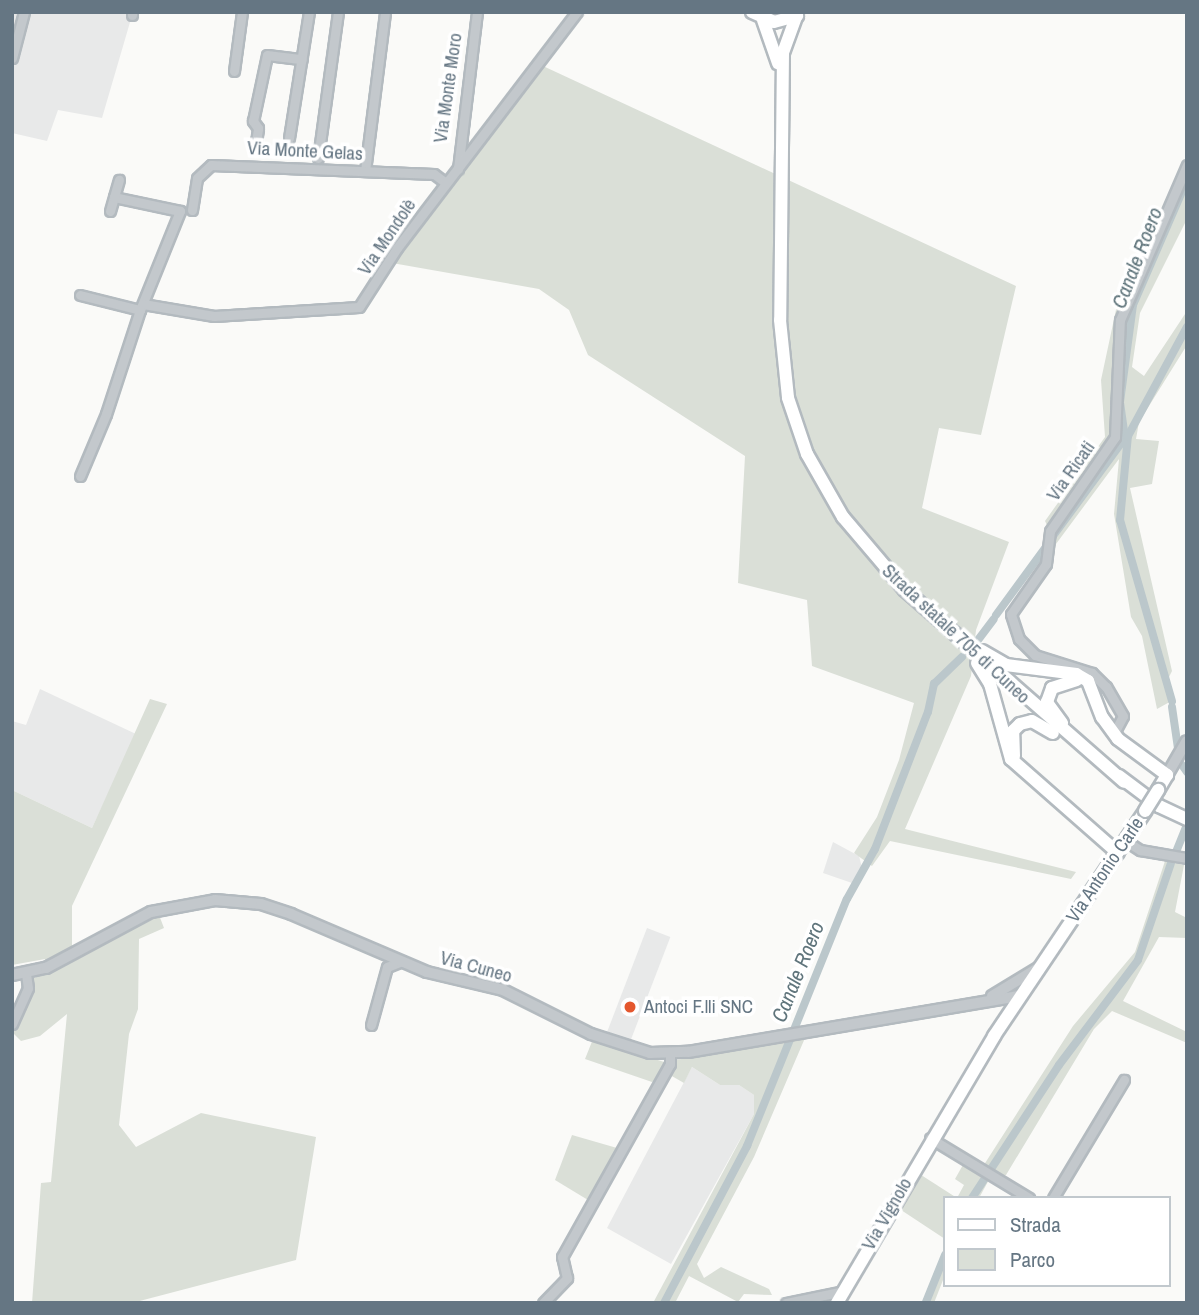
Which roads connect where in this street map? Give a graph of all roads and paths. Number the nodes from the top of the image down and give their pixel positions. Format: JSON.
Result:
{"nodes":[{"id":1,"x":24,"y":12,"type":"edge"},
{"id":2,"x":242,"y":12,"type":"edge"},
{"id":3,"x":309,"y":12,"type":"edge"},
{"id":4,"x":338,"y":12,"type":"edge"},
{"id":5,"x":385,"y":12,"type":"edge"},
{"id":6,"x":477,"y":12,"type":"edge"},
{"id":7,"x":578,"y":12,"type":"edge"},
{"id":8,"x":799,"y":14,"type":"edge"},
{"id":9,"x":758,"y":16,"type":"edge"},
{"id":10,"x":12,"y":58,"type":"edge"},
{"id":11,"x":302,"y":59,"type":"junction"},
{"id":12,"x":234,"y":71,"type":"dead end"},
{"id":13,"x":781,"y":91,"type":"junction"},
{"id":14,"x":289,"y":138,"type":"dead end"},
{"id":15,"x":255,"y":148,"type":"dead end"},
{"id":16,"x":318,"y":158,"type":"dead end"},
{"id":17,"x":1187,"y":165,"type":"edge"},
{"id":18,"x":458,"y":169,"type":"junction"},
{"id":19,"x":365,"y":171,"type":"junction"},
{"id":20,"x":119,"y":180,"type":"dead end"},
{"id":21,"x":446,"y":183,"type":"junction"},
{"id":22,"x":114,"y":197,"type":"junction"},
{"id":23,"x":192,"y":210,"type":"dead end"},
{"id":24,"x":110,"y":211,"type":"dead end"},
{"id":25,"x":80,"y":295,"type":"dead end"},
{"id":26,"x":141,"y":307,"type":"junction"},
{"id":27,"x":80,"y":476,"type":"dead end"},
{"id":28,"x":905,"y":590,"type":"junction"},
{"id":29,"x":1092,"y":690,"type":"junction"},
{"id":30,"x":1114,"y":733,"type":"junction"},
{"id":31,"x":1187,"y":741,"type":"edge"},
{"id":32,"x":1019,"y":766,"type":"junction"},
{"id":33,"x":1167,"y":775,"type":"junction"},
{"id":34,"x":1119,"y":779,"type":"junction"},
{"id":35,"x":1187,"y":820,"type":"edge"},
{"id":36,"x":1126,"y":841,"type":"junction"},
{"id":37,"x":1118,"y":853,"type":"junction"},
{"id":38,"x":1187,"y":859,"type":"edge"},
{"id":39,"x":383,"y":953,"type":"junction"},
{"id":40,"x":401,"y":961,"type":"junction"},
{"id":41,"x":387,"y":967,"type":"junction"},
{"id":42,"x":1040,"y":967,"type":"junction"},
{"id":43,"x":26,"y":973,"type":"junction"},
{"id":44,"x":12,"y":975,"type":"edge"},
{"id":45,"x":1007,"y":989,"type":"junction"},
{"id":46,"x":1020,"y":996,"type":"junction"},
{"id":47,"x":992,"y":998,"type":"junction"},
{"id":48,"x":1009,"y":1013,"type":"junction"},
{"id":49,"x":12,"y":1024,"type":"edge"},
{"id":50,"x":370,"y":1025,"type":"dead end"},
{"id":51,"x":670,"y":1053,"type":"junction"},
{"id":52,"x":1124,"y":1080,"type":"dead end"},
{"id":53,"x":930,"y":1138,"type":"junction"},
{"id":54,"x":1026,"y":1196,"type":"edge"},
{"id":55,"x":1054,"y":1196,"type":"edge"},
{"id":56,"x":844,"y":1291,"type":"junction"},
{"id":57,"x":543,"y":1303,"type":"edge"},
{"id":58,"x":786,"y":1303,"type":"edge"},
{"id":59,"x":837,"y":1303,"type":"edge"}],
"edges":[{"from":1,"to":10,"type":"street"},
{"from":2,"to":12,"type":"street"},
{"from":3,"to":11,"type":"street"},
{"from":4,"to":16,"type":"street"},
{"from":5,"to":19,"type":"street"},
{"from":6,"to":18,"type":"street","name":"Via Monte Moro"},
{"from":7,"to":18,"type":"street","name":"Via Mondolè"},
{"from":8,"to":9,"type":"main road"},
{"from":8,"to":13,"type":"main road","name":"Strada statale 705 di Cuneo"},
{"from":9,"to":13,"type":"main road","name":"Strada statale 705 di Cuneo"},
{"from":11,"to":14,"type":"street"},
{"from":11,"to":15,"type":"street"},
{"from":13,"to":28,"type":"main road","name":"Strada statale 705 di Cuneo"},
{"from":17,"to":30,"type":"street","name":"Via Ricati"},
{"from":18,"to":21,"type":"street","name":"Via Mondolè"},
{"from":19,"to":21,"type":"street","name":"Via Monte Gelas"},
{"from":19,"to":23,"type":"street","name":"Via Monte Gelas"},
{"from":20,"to":22,"type":"street"},
{"from":21,"to":26,"type":"street","name":"Via Mondolè"},
{"from":22,"to":24,"type":"street"},
{"from":22,"to":26,"type":"street"},
{"from":25,"to":26,"type":"street","name":"Via Mondolè"},
{"from":26,"to":27,"type":"street"},
{"from":28,"to":29,"type":"main road"},
{"from":28,"to":32,"type":"main road"},
{"from":28,"to":34,"type":"main road","name":"Strada statale 705 di Cuneo"},
{"from":29,"to":30,"type":"main road"},
{"from":29,"to":34,"type":"main road"},
{"from":30,"to":33,"type":"main road"},
{"from":31,"to":33,"type":"street","name":"Via Antonio Carle"},
{"from":32,"to":34,"type":"main road"},
{"from":32,"to":37,"type":"main road"},
{"from":33,"to":36,"type":"main road","name":"Via Antonio Carle","bridge":true},
{"from":34,"to":35,"type":"main road"},
{"from":36,"to":37,"type":"main road","name":"Via Antonio Carle"},
{"from":36,"to":38,"type":"street"},
{"from":37,"to":42,"type":"main road","name":"Via Antonio Carle"},
{"from":39,"to":40,"type":"street","name":"Via Cuneo"},
{"from":39,"to":41,"type":"street"},
{"from":39,"to":43,"type":"street","name":"Via Cuneo"},
{"from":40,"to":41,"type":"street"},
{"from":40,"to":51,"type":"street","name":"Via Cuneo"},
{"from":41,"to":50,"type":"street"},
{"from":42,"to":45,"type":"street","name":"Via Cuneo"},
{"from":42,"to":46,"type":"main road","name":"Via Antonio Carle"},
{"from":43,"to":44,"type":"street","name":"Via Cuneo"},
{"from":43,"to":49,"type":"street"},
{"from":45,"to":46,"type":"street"},
{"from":45,"to":47,"type":"street","name":"Via Cuneo"},
{"from":46,"to":47,"type":"street","name":"Via Cuneo"},
{"from":46,"to":48,"type":"main road","name":"Via Vignolo"},
{"from":47,"to":48,"type":"street"},
{"from":47,"to":51,"type":"street","name":"Via Cuneo"},
{"from":48,"to":53,"type":"main road","name":"Via Vignolo"},
{"from":51,"to":57,"type":"street"},
{"from":52,"to":55,"type":"street"},
{"from":53,"to":54,"type":"street"},
{"from":53,"to":56,"type":"main road","name":"Via Vignolo"},
{"from":56,"to":58,"type":"street"},
{"from":56,"to":59,"type":"main road","name":"Via Vignolo"}]}
